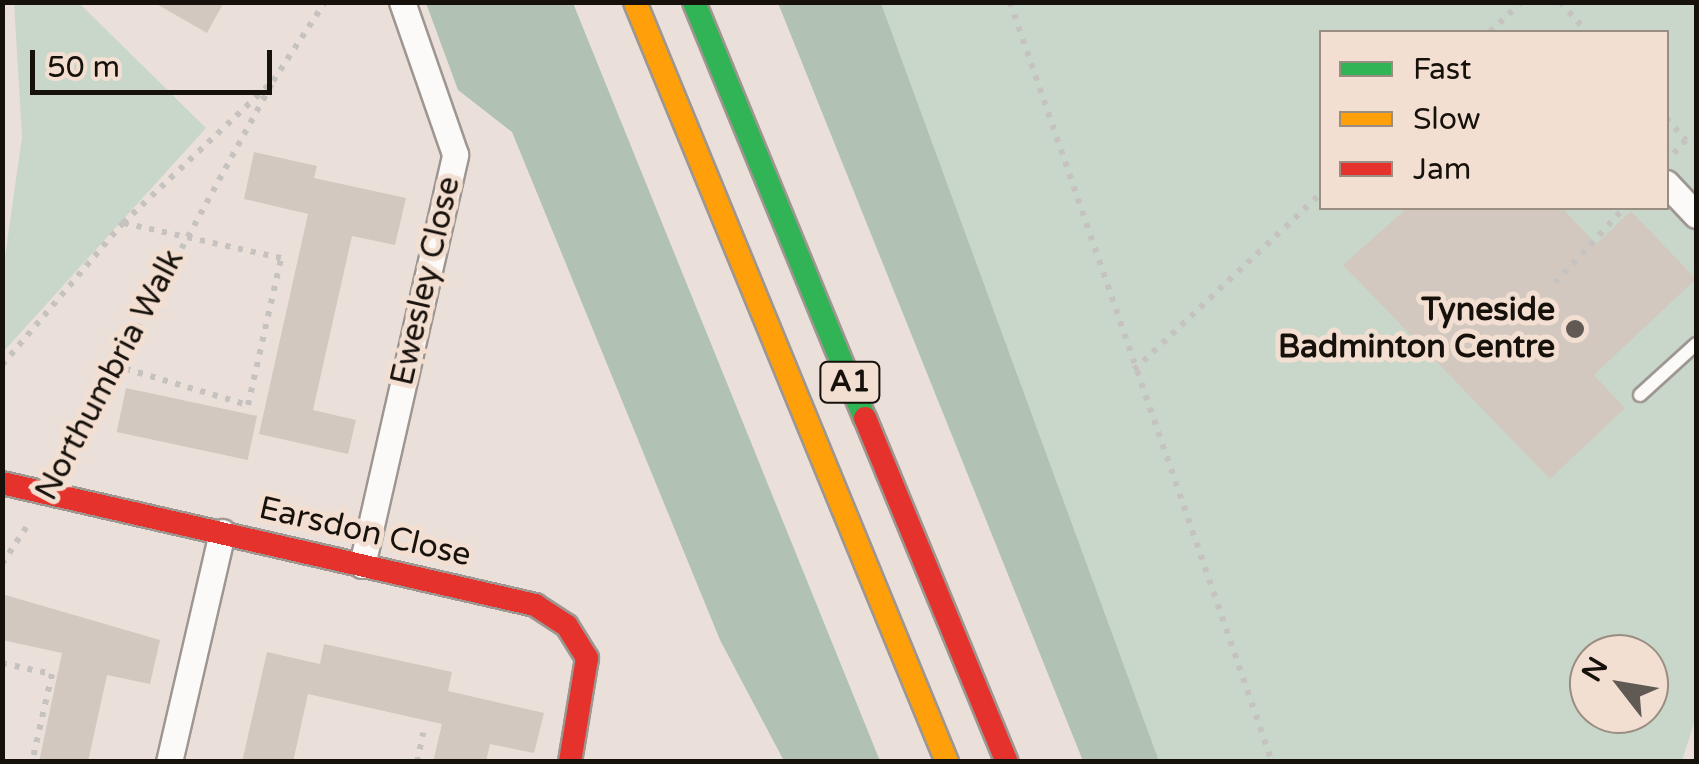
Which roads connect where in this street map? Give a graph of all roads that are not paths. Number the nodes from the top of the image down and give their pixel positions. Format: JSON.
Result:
{"nodes":[{"id":1,"x":402,"y":2,"type":"edge"},
{"id":2,"x":635,"y":2,"type":"edge"},
{"id":3,"x":694,"y":2,"type":"edge"},
{"id":4,"x":1669,"y":186,"type":"edge"},
{"id":5,"x":1696,"y":215,"type":"edge"},
{"id":6,"x":1696,"y":344,"type":"edge"},
{"id":7,"x":1640,"y":396,"type":"dead end"},
{"id":8,"x":2,"y":482,"type":"edge"},
{"id":9,"x":222,"y":532,"type":"junction"},
{"id":10,"x":362,"y":565,"type":"junction"},
{"id":11,"x":169,"y":762,"type":"edge"},
{"id":12,"x":570,"y":762,"type":"edge"},
{"id":13,"x":947,"y":762,"type":"edge"},
{"id":14,"x":1007,"y":762,"type":"edge"}],
"edges":[{"from":1,"to":10,"type":"street","name":"Ewesley Close"},
{"from":2,"to":13,"type":"main road","number":"A1"},
{"from":3,"to":14,"type":"main road","number":"A1"},
{"from":4,"to":5,"type":"street"},
{"from":6,"to":7,"type":"lane"},
{"from":8,"to":9,"type":"main road","name":"Earsdon Close"},
{"from":9,"to":10,"type":"main road","name":"Earsdon Close"},
{"from":9,"to":11,"type":"street"},
{"from":10,"to":12,"type":"main road","name":"Earsdon Close"}]}
